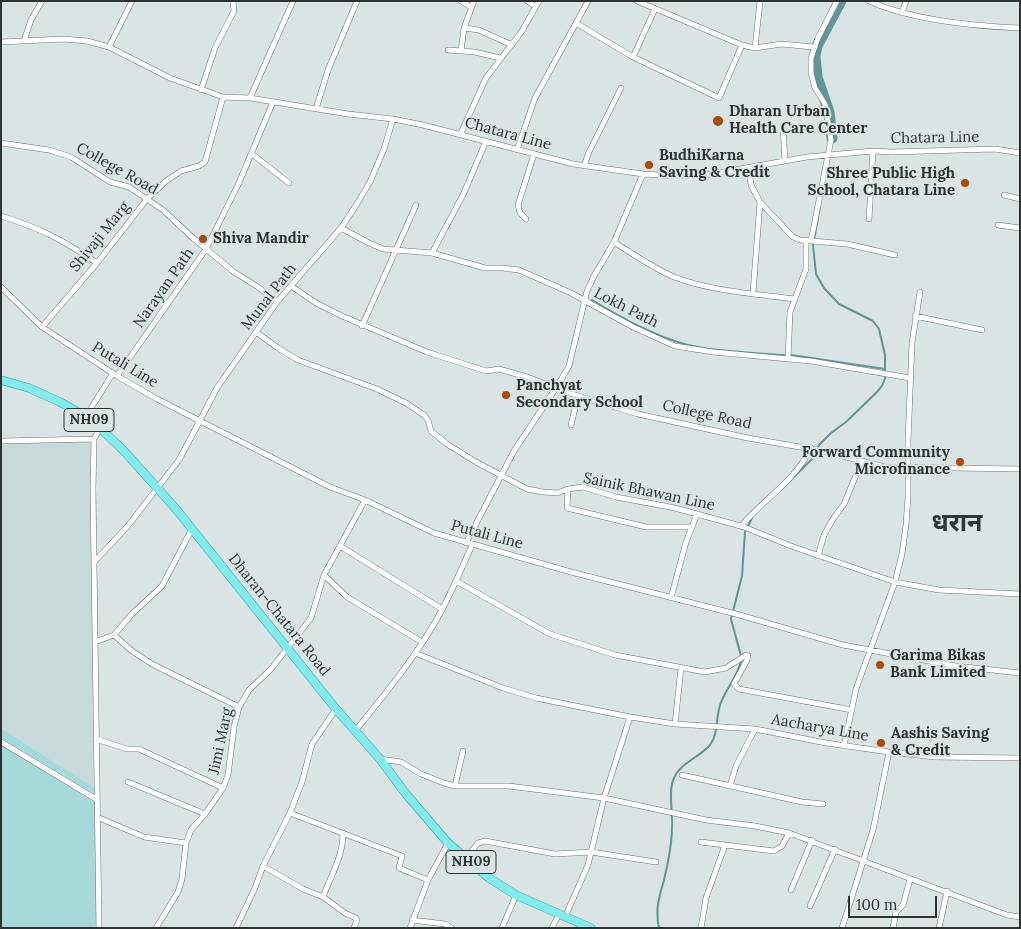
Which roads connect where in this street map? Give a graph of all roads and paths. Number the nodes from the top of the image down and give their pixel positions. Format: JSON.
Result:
{"nodes":[{"id":1,"x":42,"y":1,"type":"edge"},
{"id":2,"x":132,"y":1,"type":"edge"},
{"id":3,"x":233,"y":1,"type":"edge"},
{"id":4,"x":293,"y":1,"type":"edge"},
{"id":5,"x":357,"y":1,"type":"edge"},
{"id":6,"x":461,"y":1,"type":"edge"},
{"id":7,"x":527,"y":1,"type":"edge"},
{"id":8,"x":588,"y":1,"type":"edge"},
{"id":9,"x":637,"y":1,"type":"edge"},
{"id":10,"x":760,"y":1,"type":"edge"},
{"id":11,"x":837,"y":1,"type":"edge"},
{"id":12,"x":869,"y":1,"type":"edge"},
{"id":13,"x":906,"y":1,"type":"edge"},
{"id":14,"x":472,"y":4,"type":"edge"},
{"id":15,"x":537,"y":4,"type":"edge"},
{"id":16,"x":655,"y":9,"type":"junction"},
{"id":17,"x":902,"y":13,"type":"junction"},
{"id":18,"x":576,"y":23,"type":"junction"},
{"id":19,"x":464,"y":28,"type":"junction"},
{"id":20,"x":1020,"y":28,"type":"edge"},
{"id":21,"x":1,"y":42,"type":"edge"},
{"id":22,"x":24,"y":42,"type":"junction"},
{"id":23,"x":512,"y":44,"type":"junction"},
{"id":24,"x":742,"y":44,"type":"junction"},
{"id":25,"x":109,"y":47,"type":"junction"},
{"id":26,"x":813,"y":47,"type":"junction"},
{"id":27,"x":755,"y":48,"type":"junction"},
{"id":28,"x":448,"y":50,"type":"dead end"},
{"id":29,"x":461,"y":51,"type":"junction"},
{"id":30,"x":633,"y":57,"type":"junction"},
{"id":31,"x":500,"y":58,"type":"junction"},
{"id":32,"x":621,"y":88,"type":"dead end"},
{"id":33,"x":201,"y":90,"type":"junction"},
{"id":34,"x":223,"y":97,"type":"junction"},
{"id":35,"x":250,"y":98,"type":"junction"},
{"id":36,"x":273,"y":102,"type":"junction"},
{"id":37,"x":316,"y":109,"type":"junction"},
{"id":38,"x":393,"y":119,"type":"junction"},
{"id":39,"x":783,"y":127,"type":"dead end"},
{"id":40,"x":461,"y":134,"type":"junction"},
{"id":41,"x":486,"y":141,"type":"junction"},
{"id":42,"x":1,"y":143,"type":"edge"},
{"id":43,"x":517,"y":150,"type":"junction"},
{"id":44,"x":873,"y":151,"type":"junction"},
{"id":45,"x":1020,"y":153,"type":"edge"},
{"id":46,"x":252,"y":154,"type":"junction"},
{"id":47,"x":534,"y":154,"type":"junction"},
{"id":48,"x":831,"y":154,"type":"junction"},
{"id":49,"x":785,"y":161,"type":"junction"},
{"id":50,"x":584,"y":166,"type":"junction"},
{"id":51,"x":749,"y":168,"type":"junction"},
{"id":52,"x":643,"y":174,"type":"junction"},
{"id":53,"x":289,"y":183,"type":"dead end"},
{"id":54,"x":1004,"y":195,"type":"dead end"},
{"id":55,"x":147,"y":199,"type":"junction"},
{"id":56,"x":1020,"y":199,"type":"edge"},
{"id":57,"x":760,"y":202,"type":"junction"},
{"id":58,"x":416,"y":205,"type":"dead end"},
{"id":59,"x":1,"y":216,"type":"edge"},
{"id":60,"x":526,"y":219,"type":"dead end"},
{"id":61,"x":868,"y":219,"type":"dead end"},
{"id":62,"x":998,"y":225,"type":"dead end"},
{"id":63,"x":341,"y":228,"type":"junction"},
{"id":64,"x":1020,"y":228,"type":"edge"},
{"id":65,"x":811,"y":241,"type":"junction"},
{"id":66,"x":614,"y":242,"type":"junction"},
{"id":67,"x":206,"y":249,"type":"junction"},
{"id":68,"x":396,"y":250,"type":"junction"},
{"id":69,"x":432,"y":253,"type":"junction"},
{"id":70,"x":895,"y":255,"type":"dead end"},
{"id":71,"x":97,"y":263,"type":"junction"},
{"id":72,"x":291,"y":286,"type":"junction"},
{"id":73,"x":1,"y":288,"type":"edge"},
{"id":74,"x":920,"y":292,"type":"dead end"},
{"id":75,"x":753,"y":293,"type":"junction"},
{"id":76,"x":795,"y":299,"type":"junction"},
{"id":77,"x":584,"y":300,"type":"junction"},
{"id":78,"x":277,"y":302,"type":"junction"},
{"id":79,"x":915,"y":316,"type":"junction"},
{"id":80,"x":362,"y":326,"type":"junction"},
{"id":81,"x":42,"y":327,"type":"junction"},
{"id":82,"x":982,"y":330,"type":"dead end"},
{"id":83,"x":256,"y":332,"type":"junction"},
{"id":84,"x":788,"y":359,"type":"junction"},
{"id":85,"x":115,"y":375,"type":"junction"},
{"id":86,"x":910,"y":378,"type":"junction"},
{"id":87,"x":1,"y":380,"type":"edge"},
{"id":88,"x":556,"y":388,"type":"junction"},
{"id":89,"x":578,"y":396,"type":"junction"},
{"id":90,"x":85,"y":418,"type":"junction"},
{"id":91,"x":200,"y":421,"type":"junction"},
{"id":92,"x":571,"y":425,"type":"dead end"},
{"id":93,"x":100,"y":428,"type":"junction"},
{"id":94,"x":94,"y":439,"type":"junction"},
{"id":95,"x":1,"y":441,"type":"edge"},
{"id":96,"x":812,"y":448,"type":"junction"},
{"id":97,"x":862,"y":461,"type":"junction"},
{"id":98,"x":908,"y":468,"type":"junction"},
{"id":99,"x":1020,"y":469,"type":"edge"},
{"id":100,"x":501,"y":475,"type":"junction"},
{"id":101,"x":158,"y":488,"type":"junction"},
{"id":102,"x":568,"y":489,"type":"junction"},
{"id":103,"x":365,"y":500,"type":"junction"},
{"id":104,"x":697,"y":514,"type":"junction"},
{"id":105,"x":742,"y":526,"type":"junction"},
{"id":106,"x":692,"y":527,"type":"junction"},
{"id":107,"x":192,"y":529,"type":"junction"},
{"id":108,"x":466,"y":543,"type":"junction"},
{"id":109,"x":472,"y":545,"type":"junction"},
{"id":110,"x":340,"y":546,"type":"junction"},
{"id":111,"x":818,"y":556,"type":"junction"},
{"id":112,"x":94,"y":562,"type":"junction"},
{"id":113,"x":324,"y":575,"type":"junction"},
{"id":114,"x":456,"y":581,"type":"junction"},
{"id":115,"x":895,"y":582,"type":"junction"},
{"id":116,"x":1020,"y":594,"type":"edge"},
{"id":117,"x":671,"y":598,"type":"junction"},
{"id":118,"x":442,"y":609,"type":"junction"},
{"id":119,"x":114,"y":635,"type":"junction"},
{"id":120,"x":95,"y":642,"type":"junction"},
{"id":121,"x":422,"y":642,"type":"junction"},
{"id":122,"x":288,"y":648,"type":"junction"},
{"id":123,"x":871,"y":651,"type":"junction"},
{"id":124,"x":415,"y":653,"type":"junction"},
{"id":125,"x":681,"y":668,"type":"junction"},
{"id":126,"x":1020,"y":673,"type":"edge"},
{"id":127,"x":239,"y":707,"type":"junction"},
{"id":128,"x":336,"y":709,"type":"junction"},
{"id":129,"x":852,"y":710,"type":"junction"},
{"id":130,"x":630,"y":717,"type":"junction"},
{"id":131,"x":675,"y":724,"type":"junction"},
{"id":132,"x":755,"y":729,"type":"junction"},
{"id":133,"x":355,"y":731,"type":"junction"},
{"id":134,"x":96,"y":739,"type":"junction"},
{"id":135,"x":1,"y":742,"type":"edge"},
{"id":136,"x":844,"y":746,"type":"junction"},
{"id":137,"x":463,"y":751,"type":"dead end"},
{"id":138,"x":889,"y":752,"type":"junction"},
{"id":139,"x":1020,"y":758,"type":"edge"},
{"id":140,"x":380,"y":759,"type":"junction"},
{"id":141,"x":682,"y":775,"type":"dead end"},
{"id":142,"x":128,"y":782,"type":"dead end"},
{"id":143,"x":455,"y":786,"type":"junction"},
{"id":144,"x":730,"y":786,"type":"junction"},
{"id":145,"x":223,"y":788,"type":"junction"},
{"id":146,"x":604,"y":798,"type":"junction"},
{"id":147,"x":96,"y":799,"type":"junction"},
{"id":148,"x":824,"y":804,"type":"dead end"},
{"id":149,"x":290,"y":812,"type":"junction"},
{"id":150,"x":205,"y":814,"type":"junction"},
{"id":151,"x":97,"y":817,"type":"junction"},
{"id":152,"x":343,"y":833,"type":"junction"},
{"id":153,"x":789,"y":833,"type":"junction"},
{"id":154,"x":812,"y":840,"type":"junction"},
{"id":155,"x":700,"y":842,"type":"dead end"},
{"id":156,"x":186,"y":843,"type":"junction"},
{"id":157,"x":448,"y":843,"type":"junction"},
{"id":158,"x":725,"y":845,"type":"junction"},
{"id":159,"x":836,"y":849,"type":"junction"},
{"id":160,"x":591,"y":852,"type":"junction"},
{"id":161,"x":466,"y":858,"type":"junction"},
{"id":162,"x":864,"y":861,"type":"junction"},
{"id":163,"x":656,"y":862,"type":"dead end"},
{"id":164,"x":263,"y":866,"type":"junction"},
{"id":165,"x":910,"y":879,"type":"junction"},
{"id":166,"x":428,"y":880,"type":"junction"},
{"id":167,"x":790,"y":890,"type":"dead end"},
{"id":168,"x":947,"y":891,"type":"junction"},
{"id":169,"x":516,"y":896,"type":"junction"},
{"id":170,"x":323,"y":897,"type":"junction"},
{"id":171,"x":810,"y":906,"type":"dead end"},
{"id":172,"x":562,"y":915,"type":"junction"},
{"id":173,"x":1020,"y":917,"type":"edge"},
{"id":174,"x":412,"y":920,"type":"junction"},
{"id":175,"x":99,"y":928,"type":"edge"},
{"id":176,"x":156,"y":928,"type":"edge"},
{"id":177,"x":236,"y":928,"type":"edge"},
{"id":178,"x":354,"y":928,"type":"edge"},
{"id":179,"x":410,"y":928,"type":"edge"},
{"id":180,"x":452,"y":928,"type":"edge"},
{"id":181,"x":502,"y":928,"type":"edge"},
{"id":182,"x":552,"y":928,"type":"edge"},
{"id":183,"x":591,"y":928,"type":"edge"},
{"id":184,"x":701,"y":928,"type":"edge"},
{"id":185,"x":842,"y":928,"type":"edge"},
{"id":186,"x":893,"y":928,"type":"edge"},
{"id":187,"x":939,"y":928,"type":"edge"}],
"edges":[{"from":1,"to":22,"type":"street"},
{"from":2,"to":25,"type":"street"},
{"from":3,"to":33,"type":"street"},
{"from":4,"to":35,"type":"street"},
{"from":5,"to":37,"type":"street"},
{"from":6,"to":14,"type":"street"},
{"from":7,"to":15,"type":"street"},
{"from":8,"to":18,"type":"street"},
{"from":9,"to":16,"type":"street"},
{"from":10,"to":27,"type":"street"},
{"from":11,"to":26,"type":"street"},
{"from":12,"to":17,"type":"street"},
{"from":13,"to":17,"type":"street"},
{"from":14,"to":19,"type":"street"},
{"from":15,"to":23,"type":"street"},
{"from":16,"to":24,"type":"street"},
{"from":16,"to":30,"type":"street"},
{"from":17,"to":20,"type":"street"},
{"from":18,"to":30,"type":"street"},
{"from":18,"to":43,"type":"street"},
{"from":19,"to":23,"type":"street"},
{"from":19,"to":29,"type":"street"},
{"from":21,"to":22,"type":"street","name":"Chatara Line"},
{"from":22,"to":25,"type":"street","name":"Chatara Line"},
{"from":23,"to":31,"type":"street"},
{"from":24,"to":27,"type":"street"},
{"from":24,"to":30,"type":"street"},
{"from":25,"to":33,"type":"street","name":"Chatara Line"},
{"from":26,"to":27,"type":"street"},
{"from":26,"to":48,"type":"street"},
{"from":28,"to":29,"type":"street"},
{"from":29,"to":31,"type":"street"},
{"from":31,"to":40,"type":"street"},
{"from":32,"to":50,"type":"street"},
{"from":33,"to":34,"type":"street","name":"Chatara Line"},
{"from":34,"to":35,"type":"street","name":"Chatara Line"},
{"from":34,"to":55,"type":"street","name":"Shivaji Marg"},
{"from":35,"to":36,"type":"street","name":"Chatara Line"},
{"from":36,"to":37,"type":"street","name":"Chatara Line"},
{"from":36,"to":46,"type":"street","name":"Narayan Path"},
{"from":37,"to":38,"type":"street","name":"Chatara Line"},
{"from":38,"to":40,"type":"street","name":"Chatara Line"},
{"from":38,"to":63,"type":"street","name":"Munal Path"},
{"from":39,"to":49,"type":"street"},
{"from":40,"to":41,"type":"street","name":"Chatara Line"},
{"from":41,"to":43,"type":"street","name":"Chatara Line"},
{"from":41,"to":69,"type":"street"},
{"from":42,"to":55,"type":"street","name":"College Road"},
{"from":43,"to":47,"type":"street","name":"Chatara Line"},
{"from":44,"to":45,"type":"street","name":"Chatara Line"},
{"from":44,"to":48,"type":"street","name":"Chatara Line"},
{"from":44,"to":61,"type":"street"},
{"from":46,"to":53,"type":"street"},
{"from":46,"to":67,"type":"street","name":"Narayan Path"},
{"from":47,"to":50,"type":"street","name":"Chatara Line"},
{"from":47,"to":60,"type":"street"},
{"from":48,"to":49,"type":"street","name":"Chatara Line"},
{"from":48,"to":65,"type":"street"},
{"from":49,"to":51,"type":"street","name":"Chatara Line"},
{"from":50,"to":52,"type":"street","name":"Chatara Line"},
{"from":51,"to":52,"type":"street","name":"Chatara Line"},
{"from":51,"to":57,"type":"street"},
{"from":52,"to":66,"type":"street"},
{"from":54,"to":56,"type":"street"},
{"from":55,"to":67,"type":"street","name":"College Road"},
{"from":55,"to":71,"type":"street","name":"Shivaji Marg"},
{"from":57,"to":65,"type":"street"},
{"from":57,"to":75,"type":"street"},
{"from":58,"to":68,"type":"street"},
{"from":59,"to":71,"type":"street"},
{"from":62,"to":64,"type":"street"},
{"from":63,"to":68,"type":"street","name":"Lokh Path"},
{"from":63,"to":72,"type":"street","name":"Munal Path"},
{"from":65,"to":70,"type":"street"},
{"from":65,"to":76,"type":"street"},
{"from":66,"to":75,"type":"street"},
{"from":66,"to":77,"type":"street"},
{"from":67,"to":78,"type":"street","name":"College Road"},
{"from":67,"to":85,"type":"street","name":"Narayan Path"},
{"from":68,"to":69,"type":"street","name":"Lokh Path"},
{"from":68,"to":80,"type":"street"},
{"from":69,"to":77,"type":"street","name":"Lokh Path"},
{"from":71,"to":81,"type":"street","name":"Shivaji Marg"},
{"from":72,"to":78,"type":"street","name":"Munal Path"},
{"from":72,"to":80,"type":"street","name":"College Road"},
{"from":73,"to":81,"type":"street","name":"Putali Line"},
{"from":74,"to":79,"type":"street"},
{"from":75,"to":76,"type":"street"},
{"from":76,"to":84,"type":"street"},
{"from":77,"to":84,"type":"street","name":"Lokh Path"},
{"from":77,"to":88,"type":"street"},
{"from":78,"to":83,"type":"street","name":"Munal Path"},
{"from":79,"to":82,"type":"street"},
{"from":79,"to":86,"type":"street"},
{"from":80,"to":88,"type":"street","name":"College Road"},
{"from":81,"to":85,"type":"street","name":"Putali Line"},
{"from":83,"to":91,"type":"street","name":"Munal Path"},
{"from":83,"to":100,"type":"street","name":"Sainik Bhawan Line"},
{"from":84,"to":86,"type":"street","name":"Lokh Path"},
{"from":85,"to":90,"type":"street","name":"Narayan Path"},
{"from":85,"to":91,"type":"street","name":"Putali Line"},
{"from":86,"to":98,"type":"street"},
{"from":87,"to":90,"type":"main road","number":"NH09"},
{"from":88,"to":89,"type":"street","name":"College Road"},
{"from":88,"to":100,"type":"street"},
{"from":89,"to":92,"type":"street"},
{"from":89,"to":96,"type":"street","name":"College Road"},
{"from":90,"to":93,"type":"main road","number":"NH09"},
{"from":91,"to":101,"type":"street","name":"Munal Path"},
{"from":91,"to":103,"type":"street","name":"Putali Line"},
{"from":93,"to":94,"type":"street"},
{"from":93,"to":101,"type":"main road","number":"NH09"},
{"from":94,"to":95,"type":"street"},
{"from":94,"to":112,"type":"street"},
{"from":96,"to":97,"type":"street","name":"College Road"},
{"from":96,"to":105,"type":"street"},
{"from":97,"to":98,"type":"street","name":"College Road"},
{"from":97,"to":111,"type":"street"},
{"from":98,"to":99,"type":"street","name":"College Road"},
{"from":98,"to":115,"type":"street"},
{"from":100,"to":102,"type":"street","name":"Sainik Bhawan Line"},
{"from":100,"to":108,"type":"street"},
{"from":101,"to":107,"type":"main road","name":"Dharan-Chatara Road","number":"NH09"},
{"from":101,"to":112,"type":"street","name":"Munal Path"},
{"from":102,"to":104,"type":"street","name":"Sainik Bhawan Line"},
{"from":102,"to":106,"type":"street"},
{"from":103,"to":108,"type":"street","name":"Putali Line"},
{"from":103,"to":110,"type":"street","name":"Jimi Marg"},
{"from":104,"to":105,"type":"street","name":"Sainik Bhawan Line"},
{"from":104,"to":106,"type":"street"},
{"from":105,"to":111,"type":"street","name":"Sainik Bhawan Line"},
{"from":106,"to":117,"type":"street"},
{"from":107,"to":119,"type":"street"},
{"from":107,"to":122,"type":"main road","name":"Dharan-Chatara Road","number":"NH09"},
{"from":108,"to":109,"type":"street","name":"Putali Line"},
{"from":109,"to":114,"type":"street"},
{"from":109,"to":117,"type":"street","name":"Putali Line"},
{"from":110,"to":113,"type":"street","name":"Jimi Marg"},
{"from":110,"to":118,"type":"street"},
{"from":111,"to":115,"type":"street","name":"Sainik Bhawan Line"},
{"from":112,"to":120,"type":"street"},
{"from":113,"to":121,"type":"street"},
{"from":113,"to":122,"type":"street","name":"Jimi Marg"},
{"from":114,"to":118,"type":"street"},
{"from":114,"to":125,"type":"street"},
{"from":115,"to":116,"type":"street","name":"Sainik Bhawan Line"},
{"from":115,"to":123,"type":"street"},
{"from":117,"to":123,"type":"street","name":"Putali Line"},
{"from":118,"to":121,"type":"street"},
{"from":119,"to":120,"type":"street"},
{"from":119,"to":127,"type":"street"},
{"from":120,"to":134,"type":"street"},
{"from":121,"to":124,"type":"street"},
{"from":122,"to":127,"type":"street","name":"Jimi Marg"},
{"from":122,"to":128,"type":"main road","name":"Dharan-Chatara Road","number":"NH09"},
{"from":123,"to":126,"type":"street","name":"Putali Line"},
{"from":123,"to":129,"type":"street"},
{"from":124,"to":130,"type":"street","name":"Aacharya Line"},
{"from":124,"to":133,"type":"street"},
{"from":125,"to":129,"type":"street"},
{"from":125,"to":131,"type":"street"},
{"from":127,"to":145,"type":"street","name":"Jimi Marg"},
{"from":128,"to":133,"type":"main road","name":"Dharan-Chatara Road","number":"NH09"},
{"from":128,"to":149,"type":"street"},
{"from":129,"to":136,"type":"street"},
{"from":130,"to":131,"type":"street","name":"Aacharya Line"},
{"from":130,"to":146,"type":"street"},
{"from":131,"to":132,"type":"street","name":"Aacharya Line"},
{"from":132,"to":136,"type":"street","name":"Aacharya Line"},
{"from":132,"to":144,"type":"street"},
{"from":133,"to":140,"type":"main road","name":"Dharan-Chatara Road","number":"NH09"},
{"from":134,"to":145,"type":"street"},
{"from":134,"to":147,"type":"street"},
{"from":135,"to":147,"type":"street"},
{"from":136,"to":138,"type":"street","name":"Aacharya Line"},
{"from":137,"to":143,"type":"street"},
{"from":138,"to":139,"type":"street","name":"Aacharya Line"},
{"from":138,"to":162,"type":"street"},
{"from":140,"to":143,"type":"street"},
{"from":140,"to":157,"type":"main road","number":"NH09"},
{"from":141,"to":144,"type":"street"},
{"from":142,"to":150,"type":"street"},
{"from":143,"to":146,"type":"street"},
{"from":144,"to":148,"type":"street"},
{"from":145,"to":150,"type":"street","name":"Jimi Marg"},
{"from":146,"to":153,"type":"street"},
{"from":146,"to":160,"type":"street"},
{"from":147,"to":151,"type":"street"},
{"from":149,"to":152,"type":"street"},
{"from":149,"to":164,"type":"street"},
{"from":150,"to":156,"type":"street","name":"Jimi Marg"},
{"from":151,"to":156,"type":"street"},
{"from":151,"to":175,"type":"street"},
{"from":152,"to":166,"type":"street"},
{"from":152,"to":170,"type":"street"},
{"from":153,"to":154,"type":"street"},
{"from":153,"to":158,"type":"street"},
{"from":154,"to":159,"type":"street"},
{"from":154,"to":167,"type":"street"},
{"from":155,"to":158,"type":"street"},
{"from":156,"to":176,"type":"street","name":"Jimi Marg"},
{"from":157,"to":161,"type":"main road","number":"NH09"},
{"from":157,"to":166,"type":"street"},
{"from":158,"to":184,"type":"street"},
{"from":159,"to":162,"type":"street"},
{"from":159,"to":171,"type":"street"},
{"from":160,"to":161,"type":"street"},
{"from":160,"to":163,"type":"street"},
{"from":160,"to":172,"type":"street"},
{"from":161,"to":169,"type":"main road","number":"NH09"},
{"from":162,"to":165,"type":"street"},
{"from":162,"to":185,"type":"street"},
{"from":164,"to":170,"type":"street"},
{"from":164,"to":177,"type":"street"},
{"from":165,"to":168,"type":"street"},
{"from":165,"to":186,"type":"street"},
{"from":166,"to":174,"type":"street"},
{"from":168,"to":173,"type":"street"},
{"from":168,"to":187,"type":"street"},
{"from":169,"to":172,"type":"main road","number":"NH09"},
{"from":169,"to":181,"type":"street"},
{"from":170,"to":178,"type":"street"},
{"from":172,"to":182,"type":"street"},
{"from":172,"to":183,"type":"main road","number":"NH09"},
{"from":174,"to":179,"type":"street"},
{"from":174,"to":180,"type":"street"}]}
